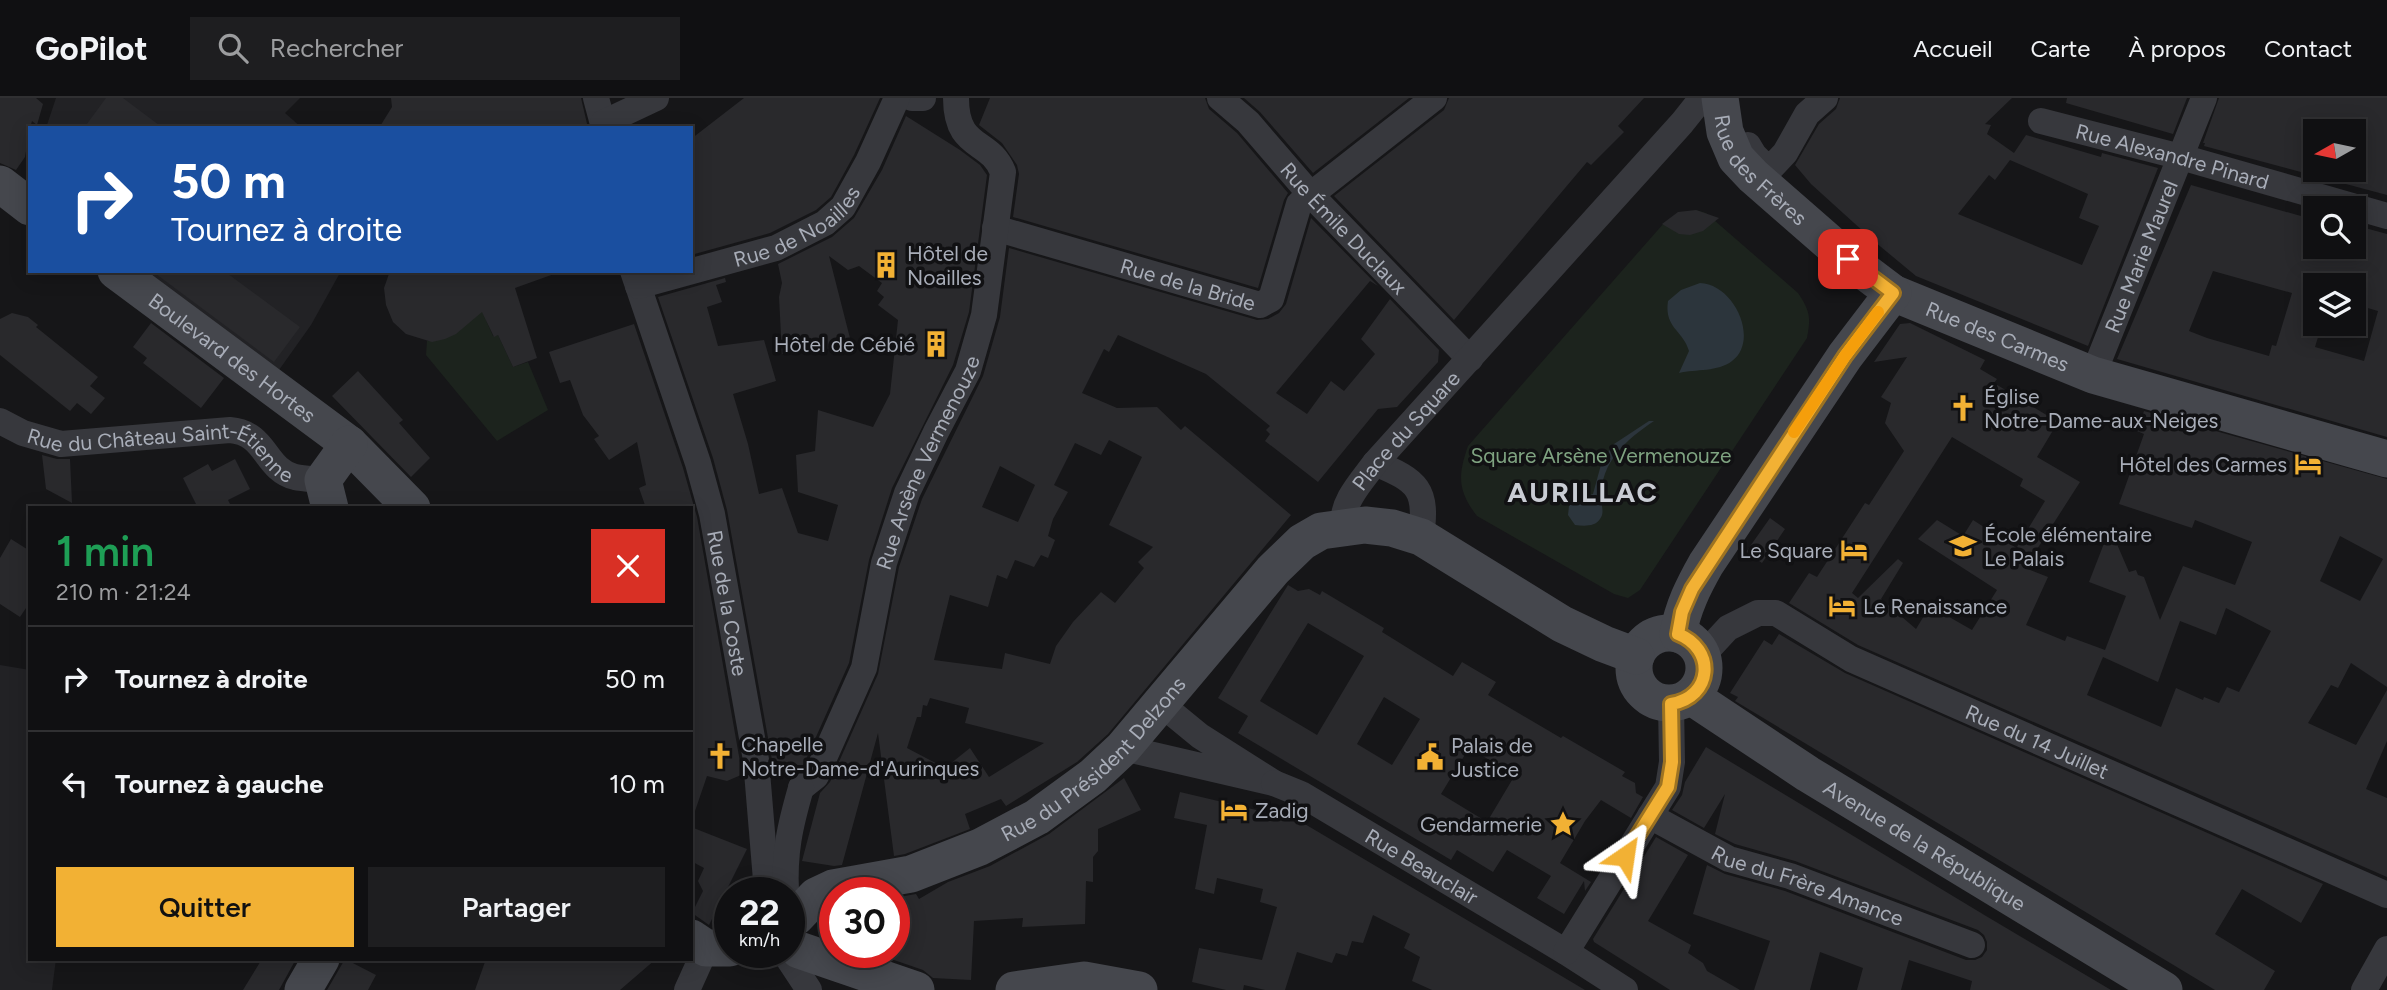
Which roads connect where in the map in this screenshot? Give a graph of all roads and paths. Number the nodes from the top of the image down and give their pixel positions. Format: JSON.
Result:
{"nodes":[{"id":1,"x":596,"y":98,"type":"edge"},
{"id":2,"x":656,"y":98,"type":"edge"},
{"id":3,"x":897,"y":98,"type":"edge"},
{"id":4,"x":912,"y":98,"type":"edge"},
{"id":5,"x":923,"y":98,"type":"edge"},
{"id":6,"x":956,"y":98,"type":"edge"},
{"id":7,"x":1220,"y":98,"type":"edge"},
{"id":8,"x":1434,"y":98,"type":"edge"},
{"id":9,"x":1702,"y":98,"type":"edge"},
{"id":10,"x":1720,"y":98,"type":"edge"},
{"id":11,"x":1735,"y":98,"type":"edge"},
{"id":12,"x":1825,"y":98,"type":"edge"},
{"id":13,"x":2204,"y":98,"type":"edge"},
{"id":14,"x":2041,"y":121,"type":"dead end"},
{"id":15,"x":604,"y":126,"type":"edge"},
{"id":16,"x":2181,"y":157,"type":"junction"},
{"id":17,"x":0,"y":184,"type":"edge"},
{"id":18,"x":1310,"y":194,"type":"junction"},
{"id":19,"x":28,"y":205,"type":"edge"},
{"id":20,"x":2387,"y":216,"type":"edge"},
{"id":21,"x":995,"y":228,"type":"junction"},
{"id":22,"x":1848,"y":259,"type":"junction"},
{"id":23,"x":693,"y":266,"type":"edge"},
{"id":24,"x":119,"y":273,"type":"edge"},
{"id":25,"x":662,"y":273,"type":"edge"},
{"id":26,"x":635,"y":279,"type":"edge"},
{"id":27,"x":1893,"y":293,"type":"junction"},
{"id":28,"x":1845,"y":356,"type":"junction"},
{"id":29,"x":1470,"y":359,"type":"junction"},
{"id":30,"x":2093,"y":375,"type":"junction"},
{"id":31,"x":0,"y":421,"type":"edge"},
{"id":32,"x":349,"y":444,"type":"junction"},
{"id":33,"x":2387,"y":459,"type":"edge"},
{"id":34,"x":1375,"y":463,"type":"junction"},
{"id":35,"x":327,"y":494,"type":"edge"},
{"id":36,"x":410,"y":506,"type":"edge"},
{"id":37,"x":1343,"y":526,"type":"junction"},
{"id":38,"x":1420,"y":537,"type":"junction"},
{"id":39,"x":1690,"y":644,"type":"junction"},
{"id":40,"x":1636,"y":656,"type":"junction"},
{"id":41,"x":1681,"y":700,"type":"junction"},
{"id":42,"x":1161,"y":704,"type":"junction"},
{"id":43,"x":1123,"y":747,"type":"junction"},
{"id":44,"x":757,"y":770,"type":"junction"},
{"id":45,"x":1274,"y":783,"type":"junction"},
{"id":46,"x":801,"y":788,"type":"junction"},
{"id":47,"x":1650,"y":816,"type":"junction"},
{"id":48,"x":766,"y":877,"type":"edge"},
{"id":49,"x":785,"y":877,"type":"edge"},
{"id":50,"x":2387,"y":895,"type":"edge"},
{"id":51,"x":805,"y":910,"type":"edge"},
{"id":52,"x":805,"y":938,"type":"edge"},
{"id":53,"x":709,"y":944,"type":"edge"},
{"id":54,"x":1972,"y":945,"type":"dead end"},
{"id":55,"x":2387,"y":949,"type":"edge"},
{"id":56,"x":1566,"y":952,"type":"junction"},
{"id":57,"x":320,"y":961,"type":"edge"},
{"id":58,"x":802,"y":968,"type":"edge"},
{"id":59,"x":303,"y":990,"type":"edge"},
{"id":60,"x":687,"y":990,"type":"edge"},
{"id":61,"x":809,"y":990,"type":"edge"},
{"id":62,"x":916,"y":990,"type":"edge"},
{"id":63,"x":1014,"y":990,"type":"edge"},
{"id":64,"x":1139,"y":990,"type":"edge"},
{"id":65,"x":1625,"y":990,"type":"edge"},
{"id":66,"x":2164,"y":990,"type":"edge"},
{"id":67,"x":2364,"y":990,"type":"edge"}],
"edges":[{"from":1,"to":15,"type":"street"},
{"from":2,"to":15,"type":"street"},
{"from":3,"to":23,"type":"street","name":"Rue de Noailles"},
{"from":4,"to":5,"type":"street"},
{"from":6,"to":21,"type":"street","name":"Rue Arsène Vermenouze"},
{"from":7,"to":18,"type":"street","name":"Rue Émile Duclaux"},
{"from":8,"to":18,"type":"street"},
{"from":9,"to":29,"type":"street","name":"Place du Square"},
{"from":10,"to":22,"type":"street","name":"Rue des Frères"},
{"from":11,"to":12,"type":"street"},
{"from":13,"to":16,"type":"street","name":"Rue Marie Maurel"},
{"from":14,"to":16,"type":"street","name":"Rue Alexandre Pinard"},
{"from":16,"to":20,"type":"street","name":"Rue Alexandre Pinard"},
{"from":16,"to":30,"type":"street","name":"Rue Marie Maurel"},
{"from":17,"to":19,"type":"street"},
{"from":18,"to":21,"type":"street","name":"Rue de la Bride"},
{"from":18,"to":29,"type":"street","name":"Rue Émile Duclaux"},
{"from":21,"to":46,"type":"street","name":"Rue Arsène Vermenouze"},
{"from":22,"to":27,"type":"street","name":"Rue des Frères"},
{"from":22,"to":28,"type":"street"},
{"from":24,"to":32,"type":"street","name":"Boulevard des Hortes"},
{"from":25,"to":26,"type":"street","name":"Rue de Noailles"},
{"from":26,"to":44,"type":"street","name":"Rue de la Coste"},
{"from":27,"to":28,"type":"street"},
{"from":27,"to":30,"type":"street","name":"Rue des Carmes"},
{"from":28,"to":39,"type":"street"},
{"from":29,"to":34,"type":"street","name":"Place du Square"},
{"from":30,"to":33,"type":"street","name":"Rue des Carmes"},
{"from":31,"to":35,"type":"street","name":"Rue du Château Saint-Étienne"},
{"from":32,"to":35,"type":"street"},
{"from":32,"to":36,"type":"street","name":"Boulevard des Hortes"},
{"from":34,"to":37,"type":"street","name":"Place du Square"},
{"from":34,"to":38,"type":"street"},
{"from":37,"to":38,"type":"street","name":"Place du Square"},
{"from":37,"to":42,"type":"street","name":"Rue du Président Delzons"},
{"from":38,"to":40,"type":"street","name":"Place du Square"},
{"from":39,"to":40,"type":"street"},
{"from":39,"to":41,"type":"street"},
{"from":39,"to":50,"type":"street","name":"Rue du 14 Juillet"},
{"from":40,"to":41,"type":"street"},
{"from":41,"to":47,"type":"street"},
{"from":41,"to":66,"type":"street","name":"Avenue de la République"},
{"from":42,"to":43,"type":"street","name":"Rue du Président Delzons"},
{"from":42,"to":45,"type":"street","name":"Rue Beauclair"},
{"from":43,"to":45,"type":"street","name":"Rue Beauclair"},
{"from":43,"to":51,"type":"street","name":"Rue du Président Delzons"},
{"from":44,"to":46,"type":"street"},
{"from":44,"to":48,"type":"street","name":"Rue de la Coste"},
{"from":45,"to":56,"type":"street","name":"Rue Beauclair"},
{"from":46,"to":49,"type":"street"},
{"from":47,"to":54,"type":"street","name":"Rue du Frère Amance"},
{"from":47,"to":56,"type":"street"},
{"from":52,"to":62,"type":"street"},
{"from":53,"to":60,"type":"street"},
{"from":55,"to":67,"type":"street"},
{"from":56,"to":65,"type":"street","name":"Rue Beauclair"},
{"from":57,"to":59,"type":"street"},
{"from":58,"to":61,"type":"street"},
{"from":63,"to":64,"type":"street"}]}
